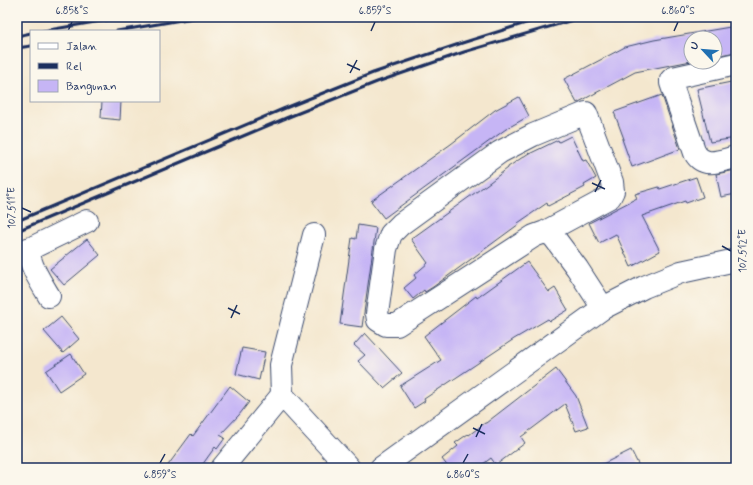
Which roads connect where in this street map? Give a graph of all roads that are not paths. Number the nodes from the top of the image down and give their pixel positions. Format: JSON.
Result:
{"nodes":[{"id":1,"x":736,"y":64,"type":"edge"},
{"id":2,"x":736,"y":157,"type":"edge"},
{"id":3,"x":87,"y":221,"type":"dead end"},
{"id":4,"x":545,"y":232,"type":"junction"},
{"id":5,"x":314,"y":235,"type":"dead end"},
{"id":6,"x":22,"y":252,"type":"edge"},
{"id":7,"x":736,"y":260,"type":"edge"},
{"id":8,"x":49,"y":296,"type":"dead end"},
{"id":9,"x":603,"y":308,"type":"junction"},
{"id":10,"x":282,"y":395,"type":"junction"},
{"id":11,"x":222,"y":468,"type":"edge"},
{"id":12,"x":349,"y":468,"type":"edge"},
{"id":13,"x":382,"y":468,"type":"edge"}],
"edges":[{"from":1,"to":2,"type":"street"},
{"from":3,"to":6,"type":"street"},
{"from":4,"to":4,"type":"street"},
{"from":4,"to":9,"type":"street"},
{"from":5,"to":10,"type":"street"},
{"from":6,"to":8,"type":"street"},
{"from":7,"to":9,"type":"street"},
{"from":9,"to":13,"type":"street"},
{"from":10,"to":11,"type":"street"},
{"from":10,"to":12,"type":"street"}]}
